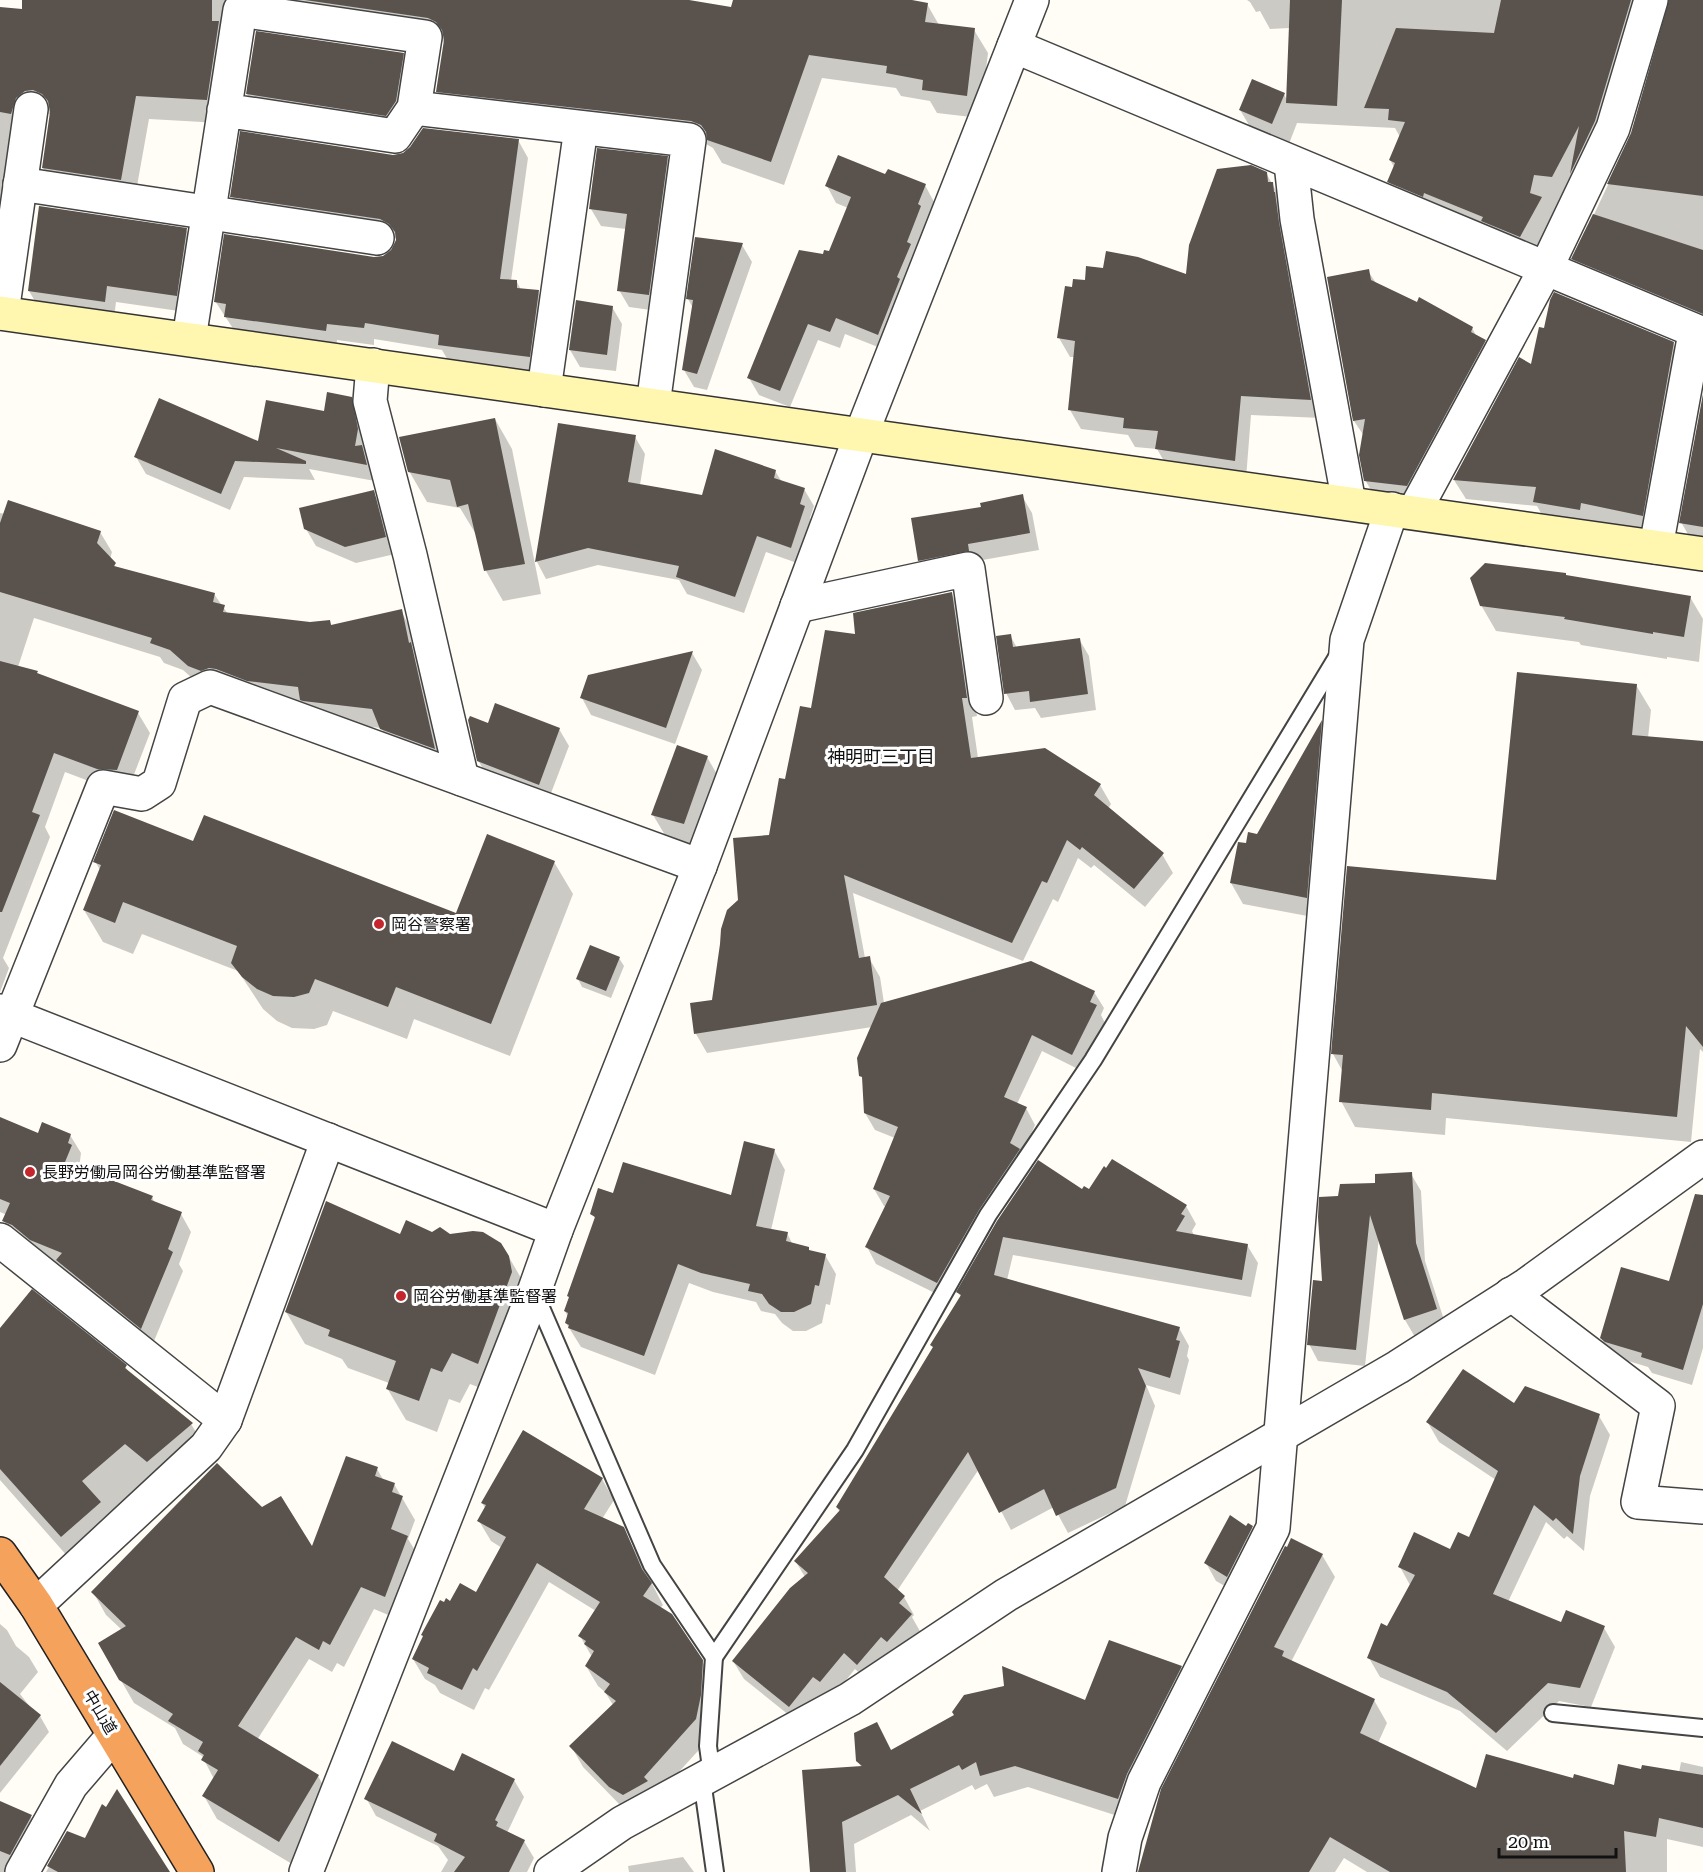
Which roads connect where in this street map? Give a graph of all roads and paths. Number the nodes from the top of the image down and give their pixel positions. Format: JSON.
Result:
{"nodes":[{"id":1,"x":1032,"y":0,"type":"edge"},
{"id":2,"x":1651,"y":0,"type":"edge"},
{"id":3,"x":1014,"y":46,"type":"junction"},
{"id":4,"x":414,"y":108,"type":"junction"},
{"id":5,"x":31,"y":109,"type":"dead end"},
{"id":6,"x":224,"y":110,"type":"junction"},
{"id":7,"x":581,"y":128,"type":"junction"},
{"id":8,"x":1291,"y":163,"type":"junction"},
{"id":9,"x":20,"y":184,"type":"junction"},
{"id":10,"x":209,"y":212,"type":"junction"},
{"id":11,"x":376,"y":238,"type":"dead end"},
{"id":12,"x":1545,"y":270,"type":"junction"},
{"id":13,"x":1,"y":313,"type":"edge"},
{"id":14,"x":1699,"y":334,"type":"edge"},
{"id":15,"x":189,"y":339,"type":"junction"},
{"id":16,"x":373,"y":365,"type":"junction"},
{"id":17,"x":544,"y":390,"type":"junction"},
{"id":18,"x":653,"y":405,"type":"junction"},
{"id":19,"x":861,"y":435,"type":"junction"},
{"id":20,"x":1349,"y":503,"type":"junction"},
{"id":21,"x":1403,"y":511,"type":"junction"},
{"id":22,"x":1656,"y":547,"type":"junction"},
{"id":23,"x":1703,"y":554,"type":"edge"},
{"id":24,"x":797,"y":606,"type":"junction"},
{"id":25,"x":1347,"y":640,"type":"junction"},
{"id":26,"x":986,"y":698,"type":"dead end"},
{"id":27,"x":462,"y":779,"type":"junction"},
{"id":28,"x":700,"y":866,"type":"junction"},
{"id":29,"x":6,"y":1013,"type":"edge"},
{"id":30,"x":0,"y":1045,"type":"edge"},
{"id":31,"x":328,"y":1140,"type":"junction"},
{"id":32,"x":1703,"y":1157,"type":"edge"},
{"id":33,"x":556,"y":1230,"type":"junction"},
{"id":34,"x":0,"y":1240,"type":"edge"},
{"id":35,"x":534,"y":1292,"type":"junction"},
{"id":36,"x":1511,"y":1294,"type":"junction"},
{"id":37,"x":225,"y":1420,"type":"junction"},
{"id":38,"x":1280,"y":1434,"type":"junction"},
{"id":39,"x":1703,"y":1507,"type":"edge"},
{"id":40,"x":0,"y":1554,"type":"edge"},
{"id":41,"x":36,"y":1605,"type":"junction"},
{"id":42,"x":714,"y":1656,"type":"junction"},
{"id":43,"x":1553,"y":1713,"type":"dead end"},
{"id":44,"x":1703,"y":1728,"type":"edge"},
{"id":45,"x":114,"y":1735,"type":"junction"},
{"id":46,"x":707,"y":1777,"type":"junction"},
{"id":47,"x":22,"y":1872,"type":"edge"},
{"id":48,"x":197,"y":1872,"type":"edge"},
{"id":49,"x":306,"y":1872,"type":"edge"},
{"id":50,"x":551,"y":1872,"type":"edge"},
{"id":51,"x":715,"y":1872,"type":"edge"},
{"id":52,"x":1119,"y":1872,"type":"edge"}],
"edges":[{"from":1,"to":3,"type":"street"},
{"from":2,"to":12,"type":"street"},
{"from":3,"to":8,"type":"street"},
{"from":3,"to":19,"type":"street"},
{"from":4,"to":6,"type":"street"},
{"from":4,"to":6,"type":"street"},
{"from":4,"to":7,"type":"street"},
{"from":5,"to":9,"type":"street"},
{"from":6,"to":10,"type":"street"},
{"from":7,"to":17,"type":"street"},
{"from":7,"to":18,"type":"street"},
{"from":8,"to":12,"type":"street"},
{"from":8,"to":20,"type":"street"},
{"from":9,"to":10,"type":"street"},
{"from":9,"to":13,"type":"street"},
{"from":10,"to":11,"type":"street"},
{"from":10,"to":15,"type":"street"},
{"from":12,"to":14,"type":"street"},
{"from":12,"to":21,"type":"street"},
{"from":13,"to":15,"type":"street"},
{"from":14,"to":22,"type":"street"},
{"from":15,"to":16,"type":"street"},
{"from":16,"to":17,"type":"street"},
{"from":16,"to":27,"type":"street"},
{"from":17,"to":18,"type":"street"},
{"from":18,"to":19,"type":"street"},
{"from":19,"to":20,"type":"street"},
{"from":19,"to":24,"type":"street"},
{"from":20,"to":21,"type":"street"},
{"from":21,"to":22,"type":"street"},
{"from":21,"to":25,"type":"street"},
{"from":22,"to":23,"type":"street"},
{"from":24,"to":26,"type":"street"},
{"from":24,"to":28,"type":"street"},
{"from":25,"to":38,"type":"street"},
{"from":25,"to":42,"type":"lane"},
{"from":27,"to":28,"type":"street"},
{"from":27,"to":29,"type":"street"},
{"from":28,"to":33,"type":"street"},
{"from":29,"to":30,"type":"street"},
{"from":29,"to":31,"type":"street"},
{"from":31,"to":33,"type":"street"},
{"from":31,"to":37,"type":"street"},
{"from":32,"to":36,"type":"street"},
{"from":33,"to":35,"type":"street"},
{"from":34,"to":37,"type":"street"},
{"from":35,"to":42,"type":"lane"},
{"from":35,"to":49,"type":"street"},
{"from":36,"to":38,"type":"street"},
{"from":36,"to":39,"type":"street"},
{"from":37,"to":41,"type":"street"},
{"from":38,"to":46,"type":"street"},
{"from":38,"to":52,"type":"street"},
{"from":40,"to":41,"type":"highway","name":"中山道"},
{"from":41,"to":45,"type":"highway","name":"中山道"},
{"from":42,"to":46,"type":"lane"},
{"from":43,"to":44,"type":"lane"},
{"from":45,"to":47,"type":"street"},
{"from":45,"to":48,"type":"highway","name":"中山道"},
{"from":46,"to":50,"type":"street"},
{"from":46,"to":51,"type":"lane"}]}
